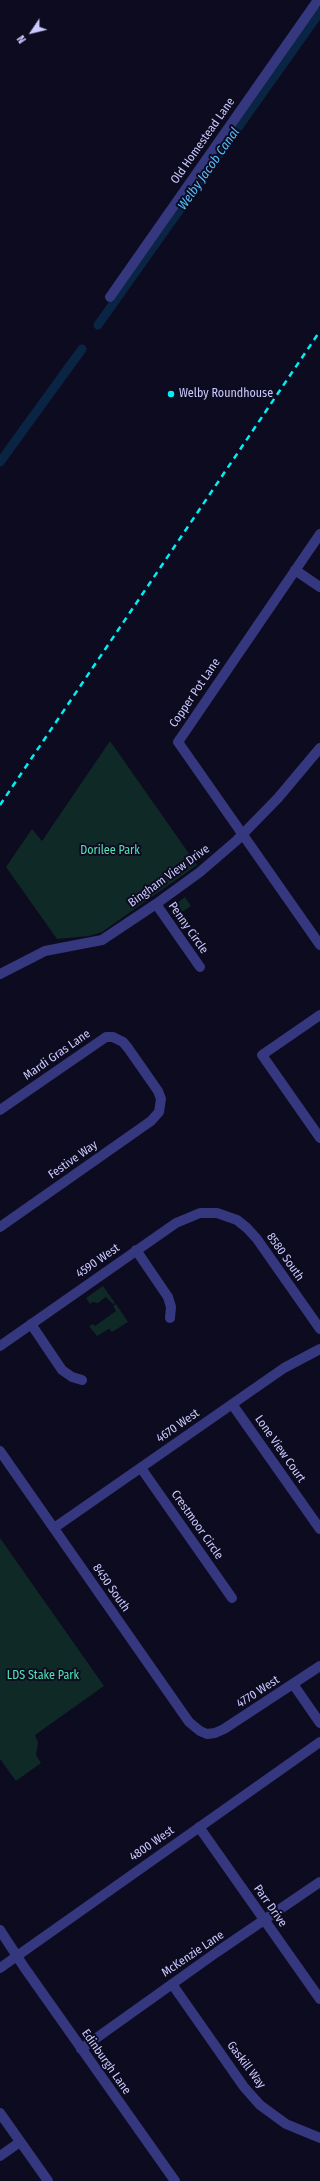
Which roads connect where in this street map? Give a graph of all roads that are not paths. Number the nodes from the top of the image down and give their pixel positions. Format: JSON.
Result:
{"nodes":[{"id":1,"x":318,"y":0,"type":"edge"},
{"id":2,"x":110,"y":297,"type":"dead end"},
{"id":3,"x":320,"y":534,"type":"edge"},
{"id":4,"x":296,"y":570,"type":"junction"},
{"id":5,"x":320,"y":587,"type":"edge"},
{"id":6,"x":318,"y":755,"type":"edge"},
{"id":7,"x":243,"y":834,"type":"junction"},
{"id":8,"x":156,"y":904,"type":"junction"},
{"id":9,"x":320,"y":945,"type":"edge"},
{"id":10,"x":200,"y":967,"type":"dead end"},
{"id":11,"x":0,"y":974,"type":"edge"},
{"id":12,"x":320,"y":1015,"type":"edge"},
{"id":13,"x":0,"y":1110,"type":"edge"},
{"id":14,"x":160,"y":1112,"type":"joint"},
{"id":15,"x":320,"y":1138,"type":"edge"},
{"id":16,"x":217,"y":1213,"type":"joint"},
{"id":17,"x":0,"y":1227,"type":"edge"},
{"id":18,"x":136,"y":1250,"type":"junction"},
{"id":19,"x":170,"y":1318,"type":"dead end"},
{"id":20,"x":31,"y":1324,"type":"junction"},
{"id":21,"x":320,"y":1329,"type":"edge"},
{"id":22,"x":0,"y":1346,"type":"edge"},
{"id":23,"x":320,"y":1349,"type":"edge"},
{"id":24,"x":82,"y":1380,"type":"dead end"},
{"id":25,"x":232,"y":1404,"type":"junction"},
{"id":26,"x":0,"y":1451,"type":"edge"},
{"id":27,"x":141,"y":1468,"type":"junction"},
{"id":28,"x":54,"y":1528,"type":"junction"},
{"id":29,"x":320,"y":1529,"type":"edge"},
{"id":30,"x":232,"y":1598,"type":"dead end"},
{"id":31,"x":320,"y":1666,"type":"edge"},
{"id":32,"x":293,"y":1684,"type":"junction"},
{"id":33,"x":320,"y":1723,"type":"edge"},
{"id":34,"x":207,"y":1734,"type":"joint"},
{"id":35,"x":320,"y":1742,"type":"edge"},
{"id":36,"x":199,"y":1827,"type":"junction"},
{"id":37,"x":320,"y":1882,"type":"edge"},
{"id":38,"x":265,"y":1921,"type":"junction"},
{"id":39,"x":0,"y":1930,"type":"edge"},
{"id":40,"x":17,"y":1956,"type":"junction"},
{"id":41,"x":0,"y":1968,"type":"edge"},
{"id":42,"x":172,"y":1984,"type":"junction"},
{"id":43,"x":320,"y":1999,"type":"edge"},
{"id":44,"x":81,"y":2049,"type":"junction"},
{"id":45,"x":0,"y":2113,"type":"edge"},
{"id":46,"x":320,"y":2138,"type":"edge"},
{"id":47,"x":20,"y":2142,"type":"junction"},
{"id":48,"x":0,"y":2156,"type":"edge"},
{"id":49,"x":48,"y":2181,"type":"edge"},
{"id":50,"x":175,"y":2181,"type":"edge"}],
"edges":[{"from":1,"to":2,"type":"street","name":"Old Homestead Lane"},
{"from":3,"to":4,"type":"street","name":"Copper Pot Lane"},
{"from":4,"to":5,"type":"street"},
{"from":4,"to":7,"type":"street","name":"Copper Pot Lane"},
{"from":6,"to":7,"type":"street","name":"Bingham View Drive"},
{"from":7,"to":8,"type":"street","name":"Bingham View Drive"},
{"from":7,"to":9,"type":"street","name":"Copper Pot Lane"},
{"from":8,"to":10,"type":"street","name":"Penny Circle"},
{"from":8,"to":11,"type":"street","name":"Bingham View Drive"},
{"from":12,"to":15,"type":"street"},
{"from":13,"to":14,"type":"street","name":"Mardi Gras Lane"},
{"from":14,"to":17,"type":"street","name":"Festive Way"},
{"from":16,"to":18,"type":"street","name":"4590 West"},
{"from":16,"to":21,"type":"street","name":"8580 South"},
{"from":18,"to":19,"type":"street"},
{"from":18,"to":20,"type":"street","name":"4590 West"},
{"from":20,"to":22,"type":"street","name":"4590 West"},
{"from":20,"to":24,"type":"street"},
{"from":23,"to":25,"type":"street","name":"4670 West"},
{"from":25,"to":27,"type":"street","name":"4670 West"},
{"from":25,"to":29,"type":"street","name":"Lone View Court"},
{"from":26,"to":28,"type":"street","name":"8450 South"},
{"from":27,"to":28,"type":"street","name":"4670 West"},
{"from":27,"to":30,"type":"street","name":"Crestmoor Circle"},
{"from":28,"to":34,"type":"street","name":"8450 South"},
{"from":31,"to":32,"type":"street","name":"4770 West"},
{"from":32,"to":33,"type":"street"},
{"from":32,"to":34,"type":"street","name":"4770 West"},
{"from":35,"to":36,"type":"street","name":"4800 West"},
{"from":36,"to":38,"type":"street","name":"Parr Drive"},
{"from":36,"to":40,"type":"street","name":"4800 West"},
{"from":37,"to":38,"type":"street","name":"McKenzie Lane"},
{"from":38,"to":42,"type":"street","name":"McKenzie Lane"},
{"from":38,"to":43,"type":"street","name":"Parr Drive"},
{"from":39,"to":40,"type":"street","name":"Edinburgh Lane"},
{"from":40,"to":41,"type":"street","name":"4800 West"},
{"from":40,"to":44,"type":"street","name":"Edinburgh Lane"},
{"from":42,"to":44,"type":"street","name":"McKenzie Lane"},
{"from":42,"to":46,"type":"street","name":"Gaskill Way"},
{"from":44,"to":50,"type":"street","name":"Edinburgh Lane"},
{"from":45,"to":47,"type":"street"},
{"from":47,"to":48,"type":"street"},
{"from":47,"to":49,"type":"street"}]}
